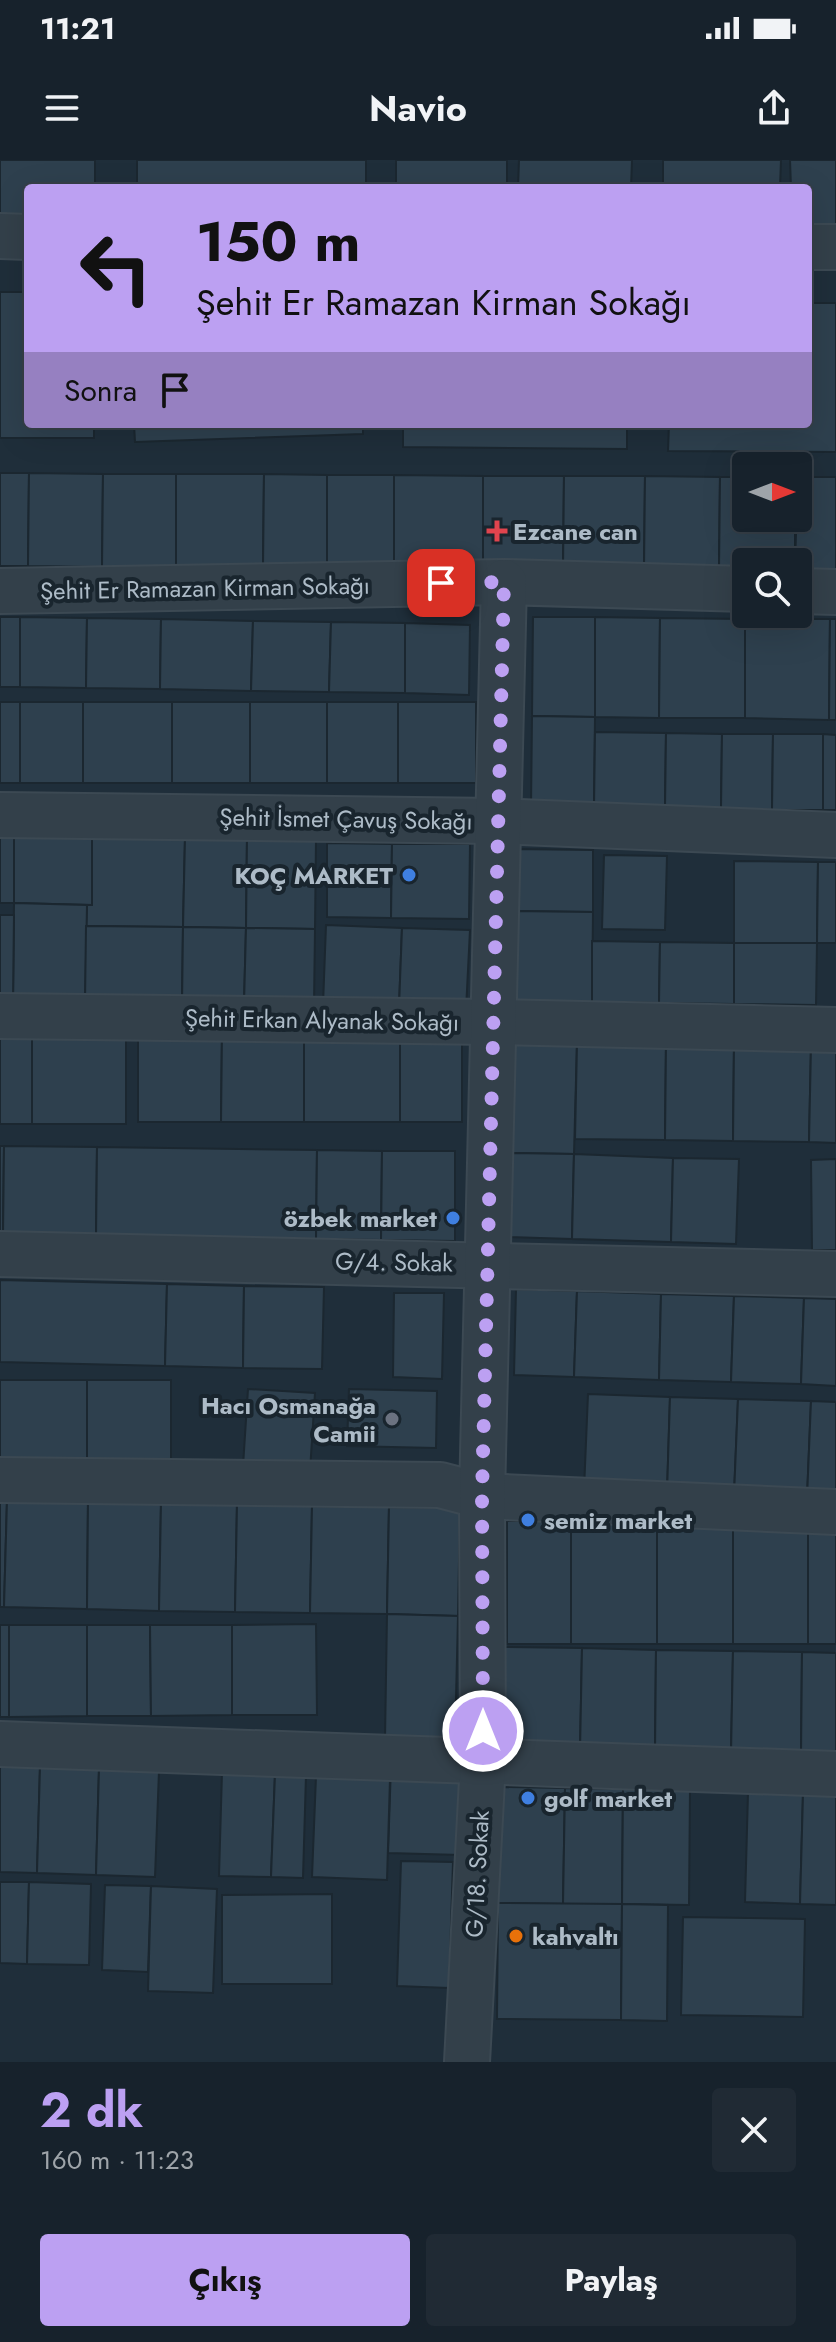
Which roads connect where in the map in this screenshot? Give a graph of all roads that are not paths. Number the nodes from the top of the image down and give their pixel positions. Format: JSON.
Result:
{"nodes":[{"id":1,"x":0,"y":236,"type":"edge"},
{"id":2,"x":24,"y":237,"type":"edge"},
{"id":3,"x":812,"y":247,"type":"edge"},
{"id":4,"x":836,"y":247,"type":"edge"},
{"id":5,"x":504,"y":582,"type":"junction"},
{"id":6,"x":732,"y":589,"type":"edge"},
{"id":7,"x":0,"y":591,"type":"edge"},
{"id":8,"x":812,"y":591,"type":"edge"},
{"id":9,"x":836,"y":592,"type":"edge"},
{"id":10,"x":0,"y":815,"type":"edge"},
{"id":11,"x":497,"y":821,"type":"junction"},
{"id":12,"x":836,"y":835,"type":"edge"},
{"id":13,"x":0,"y":1016,"type":"edge"},
{"id":14,"x":493,"y":1022,"type":"junction"},
{"id":15,"x":836,"y":1030,"type":"edge"},
{"id":16,"x":0,"y":1254,"type":"edge"},
{"id":17,"x":487,"y":1264,"type":"junction"},
{"id":18,"x":836,"y":1274,"type":"edge"},
{"id":19,"x":0,"y":1480,"type":"edge"},
{"id":20,"x":482,"y":1496,"type":"junction"},
{"id":21,"x":836,"y":1512,"type":"edge"},
{"id":22,"x":0,"y":1744,"type":"edge"},
{"id":23,"x":483,"y":1761,"type":"junction"},
{"id":24,"x":836,"y":1774,"type":"edge"},
{"id":25,"x":467,"y":2062,"type":"edge"}],
"edges":[{"from":1,"to":2,"type":"street"},
{"from":3,"to":4,"type":"street"},
{"from":5,"to":6,"type":"street","name":"Şehit Er Ramazan Kirman Sokağı"},
{"from":5,"to":7,"type":"street","name":"Şehit Er Ramazan Kirman Sokağı"},
{"from":5,"to":11,"type":"street","name":"G/18. Sokak"},
{"from":8,"to":9,"type":"street"},
{"from":10,"to":11,"type":"street","name":"Şehit İsmet Çavuş Sokağı"},
{"from":11,"to":12,"type":"street","name":"Şehit İsmet Çavuş Sokağı"},
{"from":11,"to":14,"type":"street","name":"G/18. Sokak"},
{"from":13,"to":14,"type":"street","name":"Şehit Erkan Alyanak Sokağı"},
{"from":14,"to":15,"type":"street","name":"Şehit Erkan Alyanak Sokağı"},
{"from":14,"to":17,"type":"street","name":"G/18. Sokak"},
{"from":16,"to":17,"type":"street","name":"G/4. Sokak"},
{"from":17,"to":18,"type":"street","name":"G/4. Sokak"},
{"from":17,"to":20,"type":"street","name":"G/18. Sokak"},
{"from":19,"to":20,"type":"street"},
{"from":20,"to":21,"type":"street"},
{"from":20,"to":23,"type":"street","name":"G/18. Sokak"},
{"from":22,"to":23,"type":"street"},
{"from":23,"to":24,"type":"street"},
{"from":23,"to":25,"type":"street","name":"G/18. Sokak"}]}
